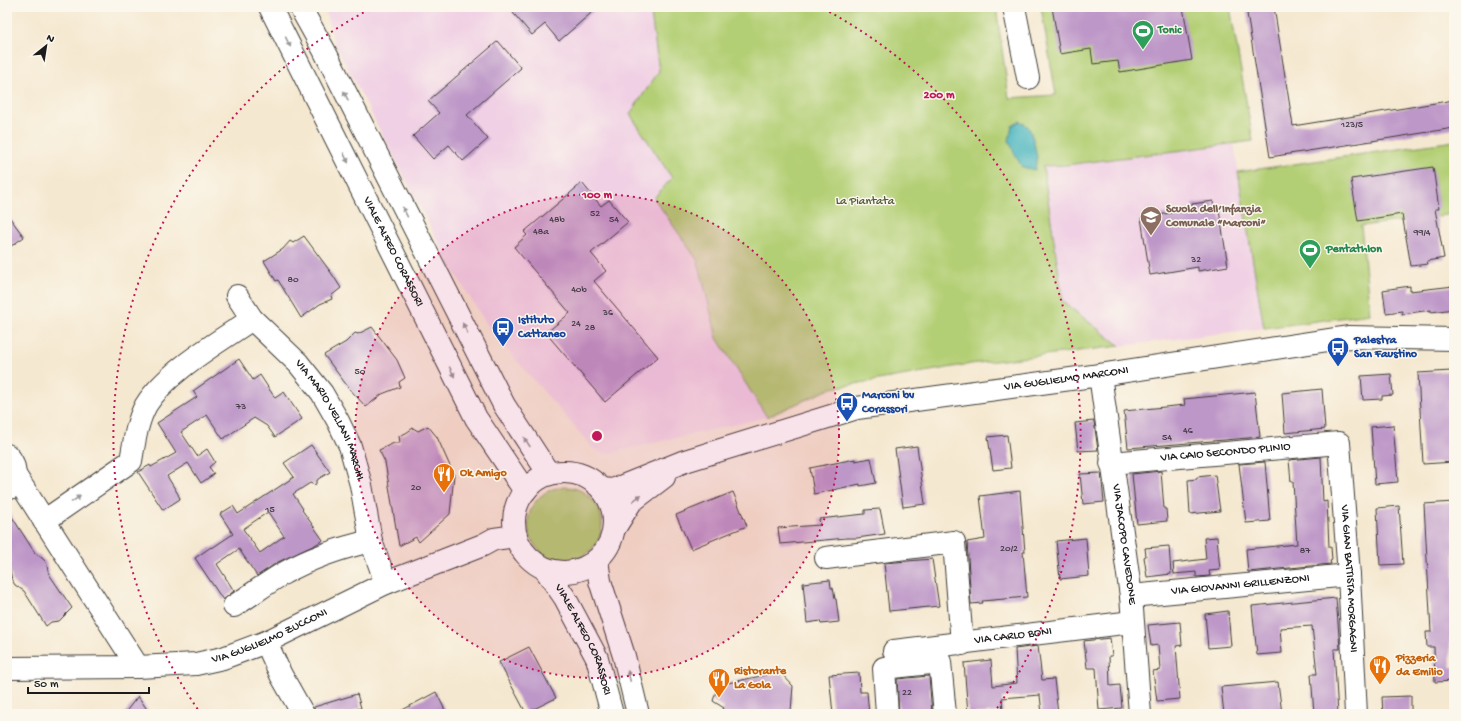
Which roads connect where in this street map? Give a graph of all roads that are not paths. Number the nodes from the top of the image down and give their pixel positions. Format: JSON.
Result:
{"nodes":[{"id":1,"x":270,"y":7,"type":"edge"},
{"id":2,"x":300,"y":7,"type":"edge"},
{"id":3,"x":1014,"y":7,"type":"edge"},
{"id":4,"x":1028,"y":78,"type":"dead end"},
{"id":5,"x":237,"y":296,"type":"dead end"},
{"id":6,"x":252,"y":319,"type":"junction"},
{"id":7,"x":1454,"y":339,"type":"edge"},
{"id":8,"x":1100,"y":375,"type":"junction"},
{"id":9,"x":1339,"y":443,"type":"joint"},
{"id":10,"x":7,"y":455,"type":"edge"},
{"id":11,"x":685,"y":461,"type":"junction"},
{"id":12,"x":1112,"y":463,"type":"junction"},
{"id":13,"x":549,"y":474,"type":"junction"},
{"id":14,"x":11,"y":483,"type":"edge"},
{"id":15,"x":602,"y":489,"type":"junction"},
{"id":16,"x":525,"y":491,"type":"junction"},
{"id":17,"x":44,"y":521,"type":"junction"},
{"id":18,"x":614,"y":529,"type":"junction"},
{"id":19,"x":516,"y":536,"type":"junction"},
{"id":20,"x":371,"y":541,"type":"junction"},
{"id":21,"x":826,"y":558,"type":"dead end"},
{"id":22,"x":597,"y":560,"type":"junction"},
{"id":23,"x":545,"y":569,"type":"junction"},
{"id":24,"x":1350,"y":575,"type":"junction"},
{"id":25,"x":386,"y":583,"type":"junction"},
{"id":26,"x":1131,"y":596,"type":"junction"},
{"id":27,"x":234,"y":606,"type":"dead end"},
{"id":28,"x":1132,"y":622,"type":"junction"},
{"id":29,"x":266,"y":642,"type":"junction"},
{"id":30,"x":962,"y":644,"type":"junction"},
{"id":31,"x":889,"y":659,"type":"junction"},
{"id":32,"x":138,"y":667,"type":"junction"},
{"id":33,"x":7,"y":668,"type":"edge"},
{"id":34,"x":303,"y":714,"type":"edge"},
{"id":35,"x":612,"y":714,"type":"edge"},
{"id":36,"x":638,"y":714,"type":"edge"},
{"id":37,"x":887,"y":714,"type":"edge"},
{"id":38,"x":946,"y":714,"type":"edge"},
{"id":39,"x":1140,"y":714,"type":"edge"},
{"id":40,"x":1356,"y":714,"type":"edge"}],
"edges":[{"from":1,"to":16,"type":"street","name":"VIALE ALFEO CORASSORI","one_way":true},
{"from":13,"to":2,"type":"street","one_way":true},
{"from":3,"to":4,"type":"street"},
{"from":5,"to":6,"type":"street","name":"VIA MARIO VELLANI MARCHI"},
{"from":17,"to":6,"type":"street","one_way":true},
{"from":6,"to":20,"type":"street","name":"VIA MARIO VELLANI MARCHI"},
{"from":7,"to":8,"type":"street","name":"VIA GUGLIELMO MARCONI"},
{"from":8,"to":11,"type":"street","name":"VIA GUGLIELMO MARCONI"},
{"from":8,"to":12,"type":"street","name":"VIA JACOPO CAVEDONE"},
{"from":9,"to":12,"type":"street","name":"VIA CAIO SECONDO PLINIO"},
{"from":9,"to":24,"type":"street","name":"VIA GIAN BATTISTA MORGAGNI"},
{"from":10,"to":14,"type":"street"},
{"from":11,"to":15,"type":"street","name":"VIA GUGLIELMO MARCONI"},
{"from":18,"to":11,"type":"street","name":"VIA GUGLIELMO MARCONI","one_way":true},
{"from":12,"to":26,"type":"street","name":"VIA JACOPO CAVEDONE"},
{"from":13,"to":15,"type":"street"},
{"from":13,"to":16,"type":"street"},
{"from":14,"to":17,"type":"street"},
{"from":15,"to":18,"type":"street"},
{"from":16,"to":19,"type":"street"},
{"from":17,"to":32,"type":"street"},
{"from":18,"to":22,"type":"street"},
{"from":19,"to":23,"type":"street"},
{"from":19,"to":25,"type":"street","name":"VIA GUGLIELMO ZUCCONI"},
{"from":20,"to":25,"type":"street","name":"VIA MARIO VELLANI MARCHI"},
{"from":20,"to":27,"type":"street"},
{"from":21,"to":30,"type":"street"},
{"from":22,"to":23,"type":"street"},
{"from":36,"to":22,"type":"street","one_way":true},
{"from":23,"to":35,"type":"street","name":"VIALE ALFEO CORASSORI"},
{"from":24,"to":26,"type":"street","name":"VIA GIOVANNI GRILLENZONI"},
{"from":24,"to":40,"type":"street","name":"VIA GIAN BATTISTA MORGAGNI"},
{"from":25,"to":29,"type":"street","name":"VIA GUGLIELMO ZUCCONI"},
{"from":26,"to":28,"type":"street","name":"VIA JACOPO CAVEDONE"},
{"from":28,"to":30,"type":"street","name":"VIA CARLO BONI"},
{"from":28,"to":39,"type":"street","name":"VIA JACOPO CAVEDONE"},
{"from":29,"to":32,"type":"street","name":"VIA GUGLIELMO ZUCCONI"},
{"from":29,"to":34,"type":"street"},
{"from":30,"to":31,"type":"street","name":"VIA CARLO BONI"},
{"from":31,"to":37,"type":"street"},
{"from":31,"to":38,"type":"street"},
{"from":32,"to":33,"type":"street","name":"VIA GUGLIELMO ZUCCONI"}]}
